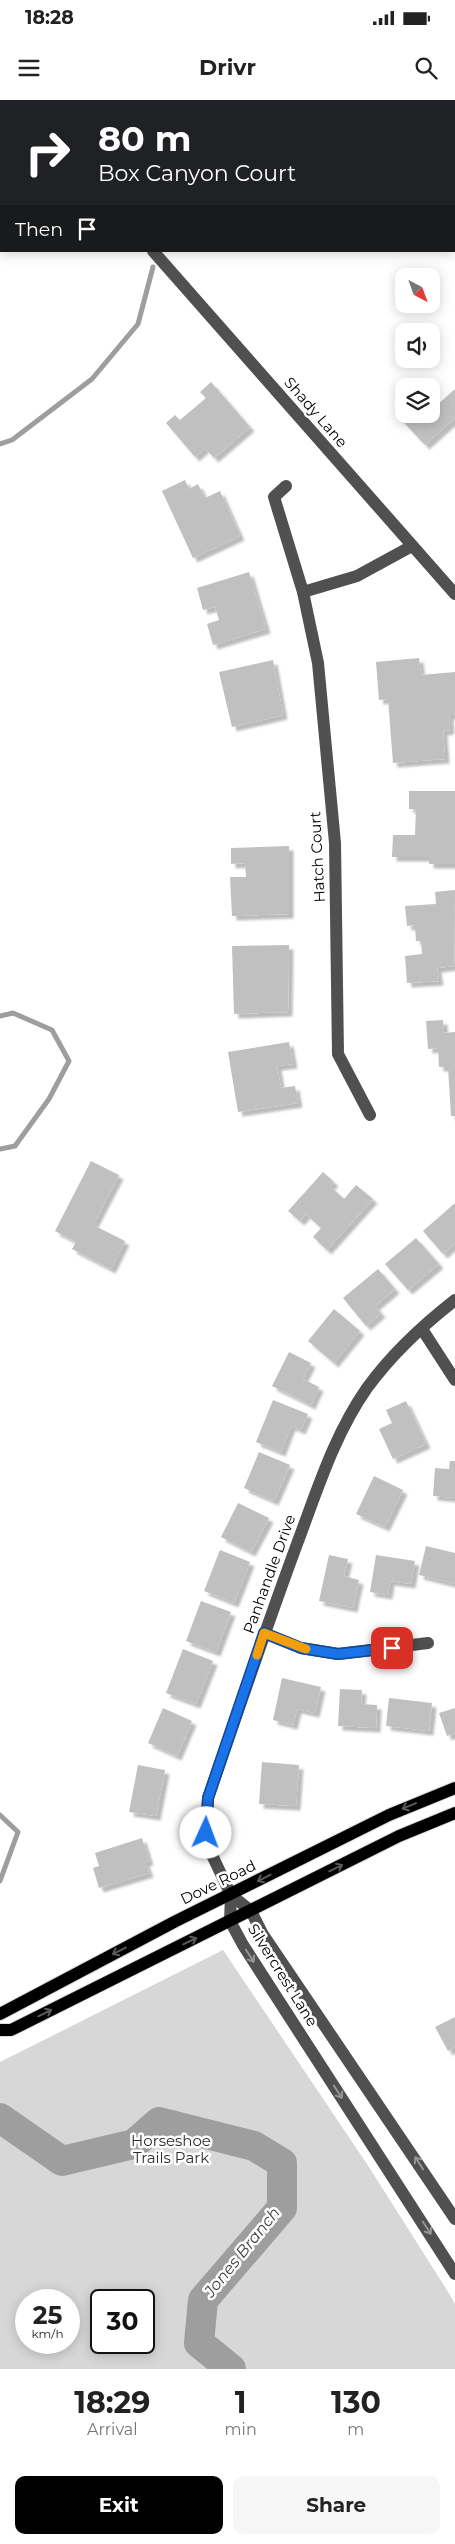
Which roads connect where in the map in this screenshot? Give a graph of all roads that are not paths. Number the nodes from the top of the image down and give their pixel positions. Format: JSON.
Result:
{"nodes":[{"id":1,"x":154,"y":252,"type":"edge"},
{"id":2,"x":286,"y":486,"type":"dead end"},
{"id":3,"x":412,"y":546,"type":"junction"},
{"id":4,"x":303,"y":592,"type":"junction"},
{"id":5,"x":455,"y":594,"type":"edge"},
{"id":6,"x":370,"y":1115,"type":"dead end"},
{"id":7,"x":455,"y":1300,"type":"edge"},
{"id":8,"x":422,"y":1329,"type":"junction"},
{"id":9,"x":455,"y":1380,"type":"edge"},
{"id":10,"x":264,"y":1633,"type":"junction"},
{"id":11,"x":428,"y":1644,"type":"dead end"},
{"id":12,"x":455,"y":1788,"type":"edge"},
{"id":13,"x":455,"y":1813,"type":"edge"},
{"id":14,"x":231,"y":1895,"type":"junction"},
{"id":15,"x":251,"y":1911,"type":"junction"},
{"id":16,"x":230,"y":1921,"type":"junction"},
{"id":17,"x":0,"y":2014,"type":"edge"},
{"id":18,"x":0,"y":2030,"type":"edge"},
{"id":19,"x":455,"y":2219,"type":"edge"},
{"id":20,"x":455,"y":2274,"type":"edge"}],
"edges":[{"from":1,"to":3,"type":"street","name":"Shady Lane"},
{"from":2,"to":4,"type":"street","name":"Hatch Court"},
{"from":3,"to":4,"type":"street"},
{"from":3,"to":5,"type":"street","name":"Shady Lane"},
{"from":4,"to":6,"type":"street","name":"Hatch Court"},
{"from":7,"to":8,"type":"street","name":"Panhandle Drive"},
{"from":8,"to":9,"type":"street"},
{"from":8,"to":10,"type":"street","name":"Panhandle Drive"},
{"from":10,"to":11,"type":"street"},
{"from":10,"to":14,"type":"street","name":"Panhandle Drive"},
{"from":12,"to":14,"type":"main road","name":"Dove Road","one_way":true},
{"from":15,"to":13,"type":"main road","one_way":true},
{"from":14,"to":15,"type":"street","name":"Silvercrest Lane"},
{"from":14,"to":16,"type":"street","name":"Silvercrest Lane"},
{"from":14,"to":17,"type":"main road","name":"Dove Road","one_way":true},
{"from":15,"to":16,"type":"main road"},
{"from":19,"to":15,"type":"street","name":"Silvercrest Lane","one_way":true},
{"from":18,"to":16,"type":"main road","one_way":true},
{"from":16,"to":20,"type":"street","name":"Silvercrest Lane","one_way":true}]}
